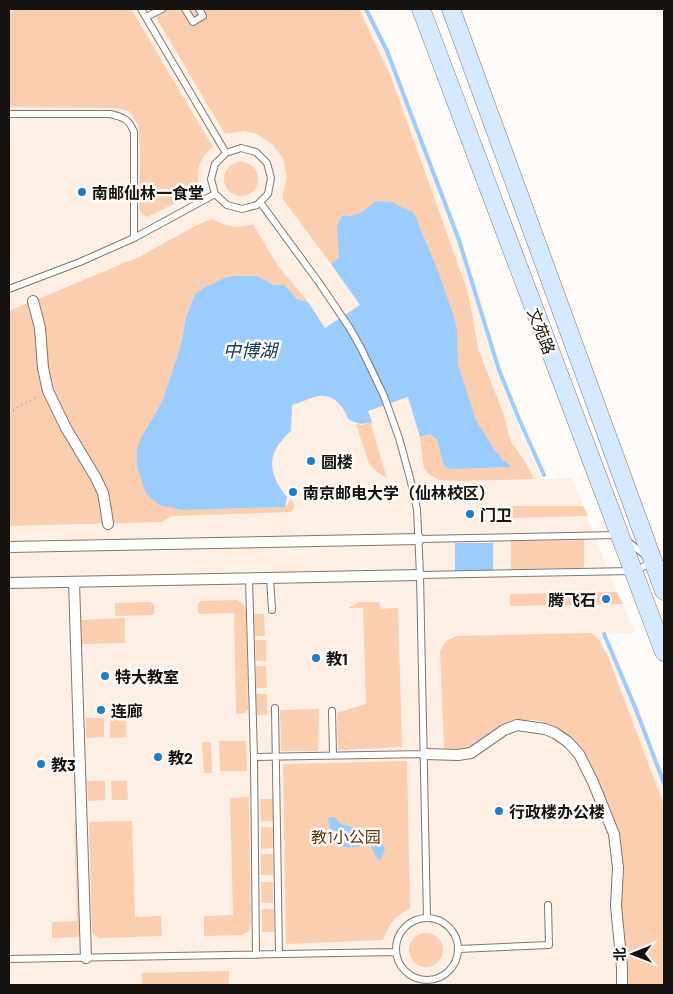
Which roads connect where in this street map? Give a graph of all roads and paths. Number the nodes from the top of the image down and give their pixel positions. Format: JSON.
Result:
{"nodes":[{"id":1,"x":141,"y":9,"type":"edge"},
{"id":2,"x":162,"y":9,"type":"edge"},
{"id":3,"x":185,"y":9,"type":"edge"},
{"id":4,"x":199,"y":9,"type":"edge"},
{"id":5,"x":421,"y":9,"type":"edge"},
{"id":6,"x":451,"y":9,"type":"edge"},
{"id":7,"x":146,"y":17,"type":"junction"},
{"id":8,"x":9,"y":114,"type":"edge"},
{"id":9,"x":226,"y":153,"type":"junction"},
{"id":10,"x":215,"y":194,"type":"junction"},
{"id":11,"x":260,"y":202,"type":"junction"},
{"id":12,"x":134,"y":238,"type":"junction"},
{"id":13,"x":9,"y":289,"type":"edge"},
{"id":14,"x":33,"y":301,"type":"dead end"},
{"id":15,"x":48,"y":391,"type":"junction"},
{"id":16,"x":9,"y":414,"type":"edge"},
{"id":17,"x":108,"y":524,"type":"dead end"},
{"id":18,"x":619,"y":535,"type":"junction"},
{"id":19,"x":419,"y":539,"type":"junction"},
{"id":20,"x":9,"y":547,"type":"edge"},
{"id":21,"x":653,"y":562,"type":"junction"},
{"id":22,"x":634,"y":571,"type":"junction"},
{"id":23,"x":420,"y":575,"type":"junction"},
{"id":24,"x":270,"y":578,"type":"junction"},
{"id":25,"x":249,"y":579,"type":"junction"},
{"id":26,"x":74,"y":582,"type":"junction"},
{"id":27,"x":9,"y":583,"type":"edge"},
{"id":28,"x":664,"y":591,"type":"edge"},
{"id":29,"x":272,"y":610,"type":"dead end"},
{"id":30,"x":664,"y":652,"type":"edge"},
{"id":31,"x":275,"y":708,"type":"dead end"},
{"id":32,"x":332,"y":711,"type":"dead end"},
{"id":33,"x":425,"y":754,"type":"junction"},
{"id":34,"x":333,"y":755,"type":"junction"},
{"id":35,"x":254,"y":757,"type":"junction"},
{"id":36,"x":276,"y":757,"type":"junction"},
{"id":37,"x":548,"y":905,"type":"dead end"},
{"id":38,"x":427,"y":918,"type":"junction"},
{"id":39,"x":458,"y":949,"type":"junction"},
{"id":40,"x":395,"y":952,"type":"junction"},
{"id":41,"x":256,"y":954,"type":"junction"},
{"id":42,"x":279,"y":954,"type":"junction"},
{"id":43,"x":86,"y":958,"type":"junction"},
{"id":44,"x":9,"y":959,"type":"edge"},
{"id":45,"x":427,"y":983,"type":"edge"},
{"id":46,"x":622,"y":985,"type":"edge"}],
"edges":[{"from":1,"to":7,"type":"lane"},
{"from":2,"to":7,"type":"lane"},
{"from":3,"to":4,"type":"lane"},
{"from":5,"to":18,"type":"main road","name":"文苑路"},
{"from":6,"to":21,"type":"main road","name":"文苑路"},
{"from":7,"to":9,"type":"lane"},
{"from":8,"to":12,"type":"lane"},
{"from":9,"to":10,"type":"lane"},
{"from":9,"to":11,"type":"lane"},
{"from":10,"to":11,"type":"lane"},
{"from":10,"to":12,"type":"lane"},
{"from":11,"to":19,"type":"lane"},
{"from":12,"to":13,"type":"lane"},
{"from":14,"to":15,"type":"street"},
{"from":15,"to":16,"type":"path"},
{"from":15,"to":17,"type":"street"},
{"from":18,"to":19,"type":"lane"},
{"from":18,"to":21,"type":"lane"},
{"from":18,"to":22,"type":"main road","name":"文苑路"},
{"from":19,"to":20,"type":"street"},
{"from":19,"to":23,"type":"lane"},
{"from":21,"to":22,"type":"lane"},
{"from":21,"to":28,"type":"main road","name":"文苑路"},
{"from":22,"to":23,"type":"lane"},
{"from":22,"to":30,"type":"main road","name":"文苑路"},
{"from":23,"to":24,"type":"street"},
{"from":23,"to":33,"type":"lane"},
{"from":24,"to":25,"type":"street"},
{"from":24,"to":29,"type":"lane"},
{"from":25,"to":26,"type":"street"},
{"from":25,"to":35,"type":"lane"},
{"from":26,"to":27,"type":"street"},
{"from":26,"to":43,"type":"street"},
{"from":31,"to":36,"type":"lane"},
{"from":32,"to":34,"type":"lane"},
{"from":33,"to":34,"type":"lane"},
{"from":33,"to":38,"type":"lane"},
{"from":33,"to":46,"type":"street"},
{"from":34,"to":36,"type":"lane"},
{"from":35,"to":36,"type":"lane"},
{"from":35,"to":41,"type":"lane"},
{"from":36,"to":42,"type":"lane"},
{"from":37,"to":39,"type":"lane"},
{"from":38,"to":39,"type":"lane"},
{"from":38,"to":40,"type":"lane"},
{"from":39,"to":45,"type":"lane"},
{"from":40,"to":42,"type":"lane"},
{"from":40,"to":45,"type":"lane"},
{"from":41,"to":42,"type":"lane"},
{"from":41,"to":43,"type":"lane"},
{"from":43,"to":44,"type":"lane"}]}
